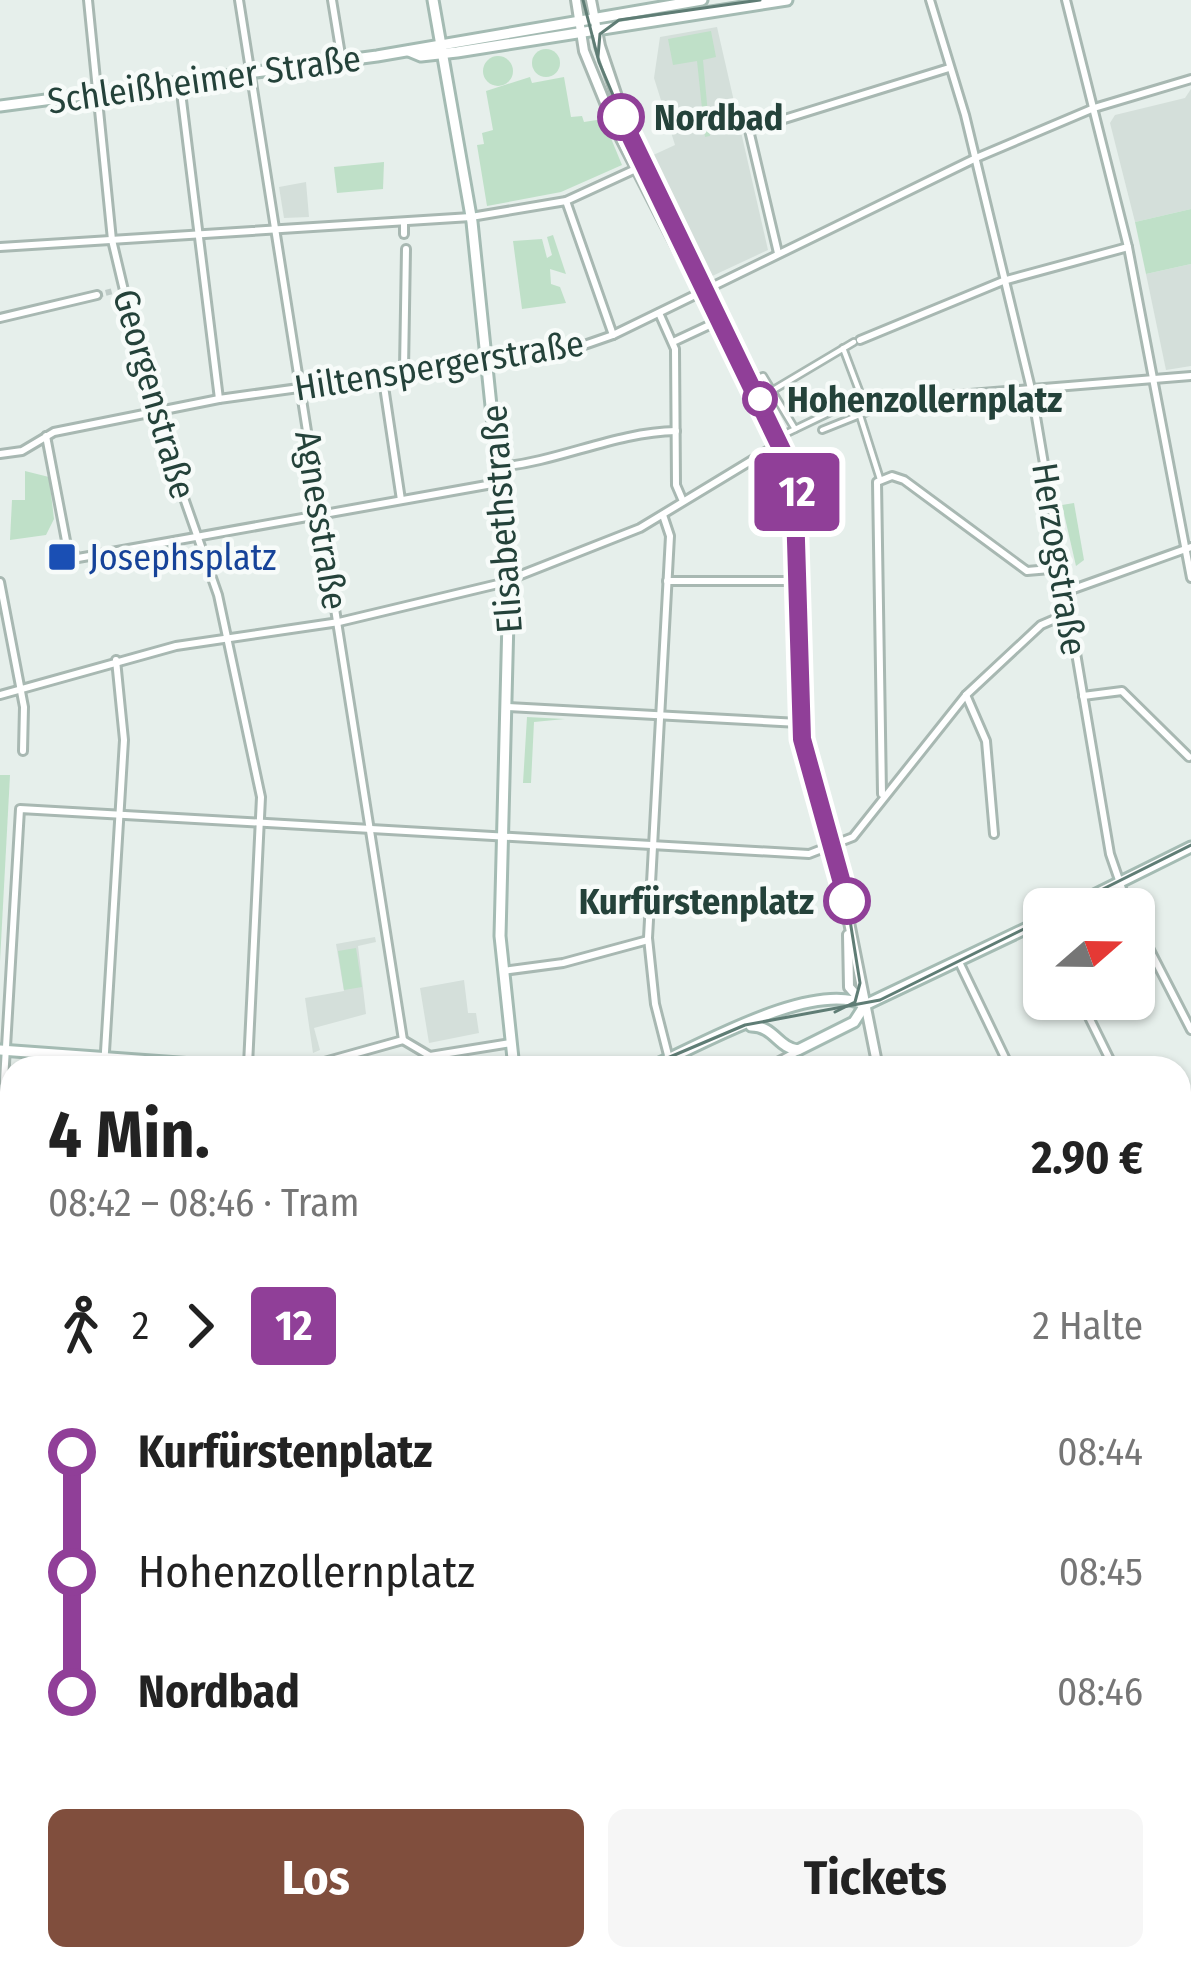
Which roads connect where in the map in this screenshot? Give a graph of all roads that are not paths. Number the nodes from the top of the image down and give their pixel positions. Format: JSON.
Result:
{"nodes":[{"id":1,"x":88,"y":0,"type":"edge"},
{"id":2,"x":238,"y":0,"type":"edge"},
{"id":3,"x":332,"y":0,"type":"edge"},
{"id":4,"x":433,"y":0,"type":"edge"},
{"id":5,"x":576,"y":0,"type":"edge"},
{"id":6,"x":591,"y":0,"type":"edge"},
{"id":7,"x":702,"y":0,"type":"edge"},
{"id":8,"x":787,"y":0,"type":"edge"},
{"id":9,"x":930,"y":0,"type":"edge"},
{"id":10,"x":1066,"y":0,"type":"edge"},
{"id":11,"x":593,"y":16,"type":"junction"},
{"id":12,"x":579,"y":21,"type":"junction"},
{"id":13,"x":596,"y":32,"type":"junction"},
{"id":14,"x":580,"y":34,"type":"junction"},
{"id":15,"x":441,"y":49,"type":"junction"},
{"id":16,"x":342,"y":62,"type":"junction"},
{"id":17,"x":949,"y":68,"type":"junction"},
{"id":18,"x":250,"y":75,"type":"junction"},
{"id":19,"x":1191,"y":79,"type":"edge"},
{"id":20,"x":180,"y":84,"type":"junction"},
{"id":21,"x":94,"y":95,"type":"junction"},
{"id":22,"x":0,"y":106,"type":"edge"},
{"id":23,"x":1094,"y":108,"type":"junction"},
{"id":24,"x":976,"y":158,"type":"junction"},
{"id":25,"x":640,"y":167,"type":"junction"},
{"id":26,"x":566,"y":201,"type":"junction"},
{"id":27,"x":471,"y":217,"type":"junction"},
{"id":28,"x":404,"y":222,"type":"junction"},
{"id":29,"x":271,"y":230,"type":"junction"},
{"id":30,"x":199,"y":233,"type":"junction"},
{"id":31,"x":404,"y":234,"type":"dead end"},
{"id":32,"x":112,"y":239,"type":"junction"},
{"id":33,"x":0,"y":247,"type":"edge"},
{"id":34,"x":1128,"y":248,"type":"junction"},
{"id":35,"x":406,"y":249,"type":"dead end"},
{"id":36,"x":778,"y":253,"type":"junction"},
{"id":37,"x":1003,"y":281,"type":"junction"},
{"id":38,"x":123,"y":289,"type":"junction"},
{"id":39,"x":702,"y":290,"type":"junction"},
{"id":40,"x":113,"y":291,"type":"tunnel mouth"},
{"id":41,"x":97,"y":295,"type":"tunnel mouth"},
{"id":42,"x":658,"y":313,"type":"junction"},
{"id":43,"x":0,"y":318,"type":"edge"},
{"id":44,"x":718,"y":321,"type":"junction"},
{"id":45,"x":613,"y":335,"type":"junction"},
{"id":46,"x":857,"y":341,"type":"joint"},
{"id":47,"x":673,"y":343,"type":"junction"},
{"id":48,"x":843,"y":348,"type":"junction"},
{"id":49,"x":489,"y":360,"type":"junction"},
{"id":50,"x":404,"y":369,"type":"junction"},
{"id":51,"x":382,"y":373,"type":"junction"},
{"id":52,"x":1191,"y":376,"type":"edge"},
{"id":53,"x":750,"y":382,"type":"junction"},
{"id":54,"x":1154,"y":382,"type":"junction"},
{"id":55,"x":300,"y":387,"type":"junction"},
{"id":56,"x":775,"y":388,"type":"junction"},
{"id":57,"x":1032,"y":393,"type":"junction"},
{"id":58,"x":219,"y":399,"type":"junction"},
{"id":59,"x":897,"y":400,"type":"junction"},
{"id":60,"x":860,"y":402,"type":"junction"},
{"id":61,"x":155,"y":413,"type":"junction"},
{"id":62,"x":859,"y":413,"type":"junction"},
{"id":63,"x":821,"y":416,"type":"junction"},
{"id":64,"x":676,"y":431,"type":"junction"},
{"id":65,"x":46,"y":436,"type":"junction"},
{"id":66,"x":779,"y":443,"type":"junction"},
{"id":67,"x":0,"y":454,"type":"edge"},
{"id":68,"x":500,"y":467,"type":"junction"},
{"id":69,"x":880,"y":479,"type":"junction"},
{"id":70,"x":501,"y":482,"type":"junction"},
{"id":71,"x":401,"y":500,"type":"junction"},
{"id":72,"x":682,"y":500,"type":"junction"},
{"id":73,"x":321,"y":514,"type":"junction"},
{"id":74,"x":663,"y":514,"type":"junction"},
{"id":75,"x":197,"y":536,"type":"junction"},
{"id":76,"x":1189,"y":548,"type":"edge"},
{"id":77,"x":1061,"y":568,"type":"junction"},
{"id":78,"x":1191,"y":578,"type":"edge"},
{"id":79,"x":509,"y":580,"type":"junction"},
{"id":80,"x":668,"y":581,"type":"junction"},
{"id":81,"x":797,"y":581,"type":"junction"},
{"id":82,"x":0,"y":582,"type":"edge"},
{"id":83,"x":1066,"y":592,"type":"junction"},
{"id":84,"x":1069,"y":613,"type":"junction"},
{"id":85,"x":339,"y":622,"type":"junction"},
{"id":86,"x":228,"y":637,"type":"junction"},
{"id":87,"x":116,"y":660,"type":"junction"},
{"id":88,"x":20,"y":690,"type":"junction"},
{"id":89,"x":0,"y":695,"type":"edge"},
{"id":90,"x":966,"y":695,"type":"junction"},
{"id":91,"x":1083,"y":696,"type":"junction"},
{"id":92,"x":508,"y":706,"type":"junction"},
{"id":93,"x":659,"y":717,"type":"junction"},
{"id":94,"x":799,"y":723,"type":"junction"},
{"id":95,"x":23,"y":751,"type":"dead end"},
{"id":96,"x":1189,"y":757,"type":"edge"},
{"id":97,"x":882,"y":794,"type":"junction"},
{"id":98,"x":118,"y":814,"type":"junction"},
{"id":99,"x":262,"y":823,"type":"junction"},
{"id":100,"x":372,"y":830,"type":"junction"},
{"id":101,"x":994,"y":834,"type":"dead end"},
{"id":102,"x":503,"y":838,"type":"junction"},
{"id":103,"x":650,"y":846,"type":"junction"},
{"id":104,"x":1191,"y":847,"type":"edge"},
{"id":105,"x":832,"y":848,"type":"junction"},
{"id":106,"x":1118,"y":883,"type":"junction"},
{"id":107,"x":1108,"y":888,"type":"edge"},
{"id":108,"x":1120,"y":888,"type":"edge"},
{"id":109,"x":847,"y":911,"type":"junction"},
{"id":110,"x":1023,"y":933,"type":"edge"},
{"id":111,"x":648,"y":940,"type":"junction"},
{"id":112,"x":1155,"y":960,"type":"edge"},
{"id":113,"x":959,"y":962,"type":"junction"},
{"id":114,"x":503,"y":970,"type":"junction"},
{"id":115,"x":849,"y":984,"type":"junction"},
{"id":116,"x":842,"y":997,"type":"junction"},
{"id":117,"x":865,"y":1005,"type":"junction"},
{"id":118,"x":783,"y":1011,"type":"junction"},
{"id":119,"x":1090,"y":1020,"type":"edge"},
{"id":120,"x":746,"y":1027,"type":"junction"},
{"id":121,"x":1191,"y":1030,"type":"edge"},
{"id":122,"x":774,"y":1032,"type":"junction"},
{"id":123,"x":403,"y":1040,"type":"junction"},
{"id":124,"x":511,"y":1043,"type":"junction"},
{"id":125,"x":803,"y":1049,"type":"junction"},
{"id":126,"x":3,"y":1050,"type":"edge"},
{"id":127,"x":54,"y":1056,"type":"edge"},
{"id":128,"x":104,"y":1056,"type":"edge"},
{"id":129,"x":249,"y":1056,"type":"edge"},
{"id":130,"x":346,"y":1056,"type":"edge"},
{"id":131,"x":513,"y":1056,"type":"edge"},
{"id":132,"x":668,"y":1056,"type":"edge"},
{"id":133,"x":676,"y":1056,"type":"edge"},
{"id":134,"x":775,"y":1056,"type":"edge"},
{"id":135,"x":789,"y":1056,"type":"edge"},
{"id":136,"x":876,"y":1056,"type":"edge"},
{"id":137,"x":1004,"y":1056,"type":"edge"},
{"id":138,"x":1108,"y":1056,"type":"edge"}],
"edges":[{"from":1,"to":21,"type":"street","name":"Georgenstraße"},
{"from":2,"to":18,"type":"street","name":"Agnesstraße"},
{"from":3,"to":16,"type":"street"},
{"from":4,"to":15,"type":"main road","name":"Elisabethstraße"},
{"from":5,"to":12,"type":"street"},
{"from":6,"to":11,"type":"street"},
{"from":7,"to":11,"type":"main road","name":"Schleißheimer Straße"},
{"from":8,"to":13,"type":"main road","name":"Schleißheimer Straße"},
{"from":9,"to":17,"type":"street","name":"Herzogstraße"},
{"from":10,"to":23,"type":"street"},
{"from":11,"to":12,"type":"main road","name":"Schleißheimer Straße"},
{"from":11,"to":13,"type":"street"},
{"from":12,"to":14,"type":"street"},
{"from":12,"to":15,"type":"main road","name":"Schleißheimer Straße"},
{"from":13,"to":14,"type":"main road","name":"Schleißheimer Straße"},
{"from":13,"to":25,"type":"street"},
{"from":14,"to":15,"type":"main road","name":"Schleißheimer Straße"},
{"from":14,"to":25,"type":"street"},
{"from":15,"to":16,"type":"main road","name":"Schleißheimer Straße"},
{"from":15,"to":27,"type":"main road","name":"Elisabethstraße"},
{"from":16,"to":18,"type":"main road","name":"Schleißheimer Straße"},
{"from":17,"to":24,"type":"street","name":"Herzogstraße"},
{"from":17,"to":36,"type":"street"},
{"from":18,"to":20,"type":"main road","name":"Schleißheimer Straße"},
{"from":18,"to":29,"type":"street","name":"Agnesstraße"},
{"from":19,"to":23,"type":"street","name":"Hiltenspergerstraße"},
{"from":20,"to":21,"type":"main road","name":"Schleißheimer Straße"},
{"from":20,"to":30,"type":"street"},
{"from":21,"to":22,"type":"main road","name":"Schleißheimer Straße"},
{"from":21,"to":32,"type":"street","name":"Georgenstraße"},
{"from":23,"to":24,"type":"street","name":"Hiltenspergerstraße"},
{"from":23,"to":34,"type":"street"},
{"from":24,"to":36,"type":"street","name":"Hiltenspergerstraße"},
{"from":24,"to":37,"type":"street","name":"Herzogstraße"},
{"from":25,"to":26,"type":"street"},
{"from":25,"to":39,"type":"street"},
{"from":26,"to":27,"type":"street"},
{"from":26,"to":45,"type":"street"},
{"from":27,"to":28,"type":"street"},
{"from":27,"to":49,"type":"main road","name":"Elisabethstraße"},
{"from":28,"to":29,"type":"street"},
{"from":28,"to":31,"type":"street"},
{"from":29,"to":30,"type":"street"},
{"from":29,"to":55,"type":"street","name":"Agnesstraße"},
{"from":30,"to":32,"type":"street"},
{"from":30,"to":58,"type":"street"},
{"from":32,"to":33,"type":"street"},
{"from":32,"to":38,"type":"street","name":"Georgenstraße"},
{"from":34,"to":37,"type":"street"},
{"from":34,"to":54,"type":"street"},
{"from":35,"to":50,"type":"street"},
{"from":36,"to":39,"type":"street","name":"Hiltenspergerstraße"},
{"from":37,"to":46,"type":"street"},
{"from":37,"to":57,"type":"street","name":"Herzogstraße"},
{"from":38,"to":40,"type":"street"},
{"from":38,"to":61,"type":"street","name":"Georgenstraße"},
{"from":39,"to":42,"type":"street","name":"Hiltenspergerstraße"},
{"from":39,"to":44,"type":"street"},
{"from":41,"to":43,"type":"street"},
{"from":42,"to":45,"type":"street","name":"Hiltenspergerstraße"},
{"from":42,"to":47,"type":"street"},
{"from":44,"to":47,"type":"street"},
{"from":44,"to":53,"type":"street"},
{"from":45,"to":49,"type":"street","name":"Hiltenspergerstraße"},
{"from":46,"to":48,"type":"street"},
{"from":47,"to":64,"type":"street"},
{"from":48,"to":56,"type":"street"},
{"from":48,"to":60,"type":"street"},
{"from":49,"to":50,"type":"street","name":"Hiltenspergerstraße"},
{"from":49,"to":68,"type":"main road","name":"Elisabethstraße"},
{"from":50,"to":51,"type":"street","name":"Hiltenspergerstraße"},
{"from":51,"to":55,"type":"street","name":"Hiltenspergerstraße"},
{"from":51,"to":71,"type":"street"},
{"from":52,"to":54,"type":"street"},
{"from":53,"to":56,"type":"street"},
{"from":53,"to":66,"type":"street"},
{"from":54,"to":57,"type":"street"},
{"from":54,"to":76,"type":"street"},
{"from":55,"to":58,"type":"street","name":"Hiltenspergerstraße"},
{"from":55,"to":73,"type":"street","name":"Agnesstraße"},
{"from":56,"to":63,"type":"street"},
{"from":57,"to":59,"type":"street"},
{"from":57,"to":77,"type":"street","name":"Herzogstraße"},
{"from":58,"to":61,"type":"street","name":"Hiltenspergerstraße"},
{"from":59,"to":60,"type":"street"},
{"from":59,"to":62,"type":"street"},
{"from":60,"to":62,"type":"street"},
{"from":60,"to":63,"type":"street"},
{"from":61,"to":65,"type":"street","name":"Hiltenspergerstraße"},
{"from":61,"to":75,"type":"street","name":"Georgenstraße"},
{"from":62,"to":63,"type":"street"},
{"from":62,"to":69,"type":"street"},
{"from":64,"to":68,"type":"street"},
{"from":64,"to":72,"type":"street"},
{"from":65,"to":67,"type":"street","name":"Hiltenspergerstraße"},
{"from":65,"to":75,"type":"street"},
{"from":66,"to":72,"type":"street"},
{"from":66,"to":81,"type":"street"},
{"from":68,"to":70,"type":"main road","name":"Elisabethstraße"},
{"from":69,"to":77,"type":"street"},
{"from":69,"to":97,"type":"street"},
{"from":70,"to":71,"type":"street"},
{"from":70,"to":79,"type":"main road","name":"Elisabethstraße"},
{"from":71,"to":73,"type":"street"},
{"from":72,"to":74,"type":"street"},
{"from":73,"to":75,"type":"street"},
{"from":73,"to":85,"type":"street","name":"Agnesstraße"},
{"from":74,"to":79,"type":"street"},
{"from":74,"to":80,"type":"street"},
{"from":75,"to":86,"type":"street","name":"Georgenstraße"},
{"from":76,"to":78,"type":"street"},
{"from":76,"to":83,"type":"street"},
{"from":77,"to":83,"type":"street","name":"Herzogstraße"},
{"from":79,"to":85,"type":"street"},
{"from":79,"to":92,"type":"main road","name":"Elisabethstraße"},
{"from":80,"to":81,"type":"street"},
{"from":80,"to":93,"type":"street"},
{"from":81,"to":94,"type":"street"},
{"from":82,"to":88,"type":"street"},
{"from":83,"to":84,"type":"street","name":"Herzogstraße"},
{"from":84,"to":90,"type":"street"},
{"from":84,"to":91,"type":"street","name":"Herzogstraße"},
{"from":85,"to":86,"type":"street"},
{"from":85,"to":100,"type":"street","name":"Agnesstraße"},
{"from":86,"to":87,"type":"street"},
{"from":86,"to":99,"type":"street","name":"Georgenstraße"},
{"from":87,"to":88,"type":"street"},
{"from":87,"to":98,"type":"street"},
{"from":88,"to":89,"type":"street"},
{"from":88,"to":95,"type":"street"},
{"from":90,"to":97,"type":"street"},
{"from":90,"to":101,"type":"street"},
{"from":91,"to":96,"type":"street"},
{"from":91,"to":106,"type":"street","name":"Herzogstraße"},
{"from":92,"to":93,"type":"street"},
{"from":92,"to":102,"type":"main road","name":"Elisabethstraße"},
{"from":93,"to":94,"type":"street"},
{"from":93,"to":103,"type":"street"},
{"from":94,"to":105,"type":"street"},
{"from":97,"to":105,"type":"street"},
{"from":98,"to":99,"type":"street"},
{"from":98,"to":126,"type":"street"},
{"from":98,"to":128,"type":"street"},
{"from":99,"to":100,"type":"street"},
{"from":99,"to":129,"type":"street","name":"Georgenstraße"},
{"from":100,"to":102,"type":"street"},
{"from":100,"to":123,"type":"street","name":"Agnesstraße"},
{"from":102,"to":103,"type":"street"},
{"from":102,"to":114,"type":"main road","name":"Elisabethstraße"},
{"from":103,"to":105,"type":"street"},
{"from":103,"to":111,"type":"street"},
{"from":104,"to":106,"type":"main road"},
{"from":105,"to":109,"type":"street"},
{"from":106,"to":107,"type":"main road"},
{"from":106,"to":108,"type":"street","name":"Herzogstraße"},
{"from":109,"to":115,"type":"street"},
{"from":109,"to":117,"type":"street"},
{"from":110,"to":113,"type":"main road"},
{"from":111,"to":114,"type":"street"},
{"from":111,"to":132,"type":"street"},
{"from":112,"to":121,"type":"street"},
{"from":113,"to":117,"type":"main road"},
{"from":113,"to":137,"type":"street"},
{"from":114,"to":124,"type":"main road","name":"Elisabethstraße"},
{"from":115,"to":116,"type":"street"},
{"from":115,"to":117,"type":"street"},
{"from":116,"to":117,"type":"main road"},
{"from":116,"to":118,"type":"main road"},
{"from":117,"to":125,"type":"main road"},
{"from":117,"to":136,"type":"street"},
{"from":118,"to":120,"type":"main road"},
{"from":118,"to":122,"type":"main road"},
{"from":119,"to":138,"type":"street"},
{"from":120,"to":122,"type":"main road"},
{"from":120,"to":133,"type":"main road"},
{"from":122,"to":125,"type":"main road"},
{"from":122,"to":134,"type":"street"},
{"from":123,"to":124,"type":"street"},
{"from":123,"to":130,"type":"street"},
{"from":124,"to":131,"type":"main road","name":"Elisabethstraße"},
{"from":125,"to":135,"type":"street"},
{"from":126,"to":127,"type":"main road"}]}
